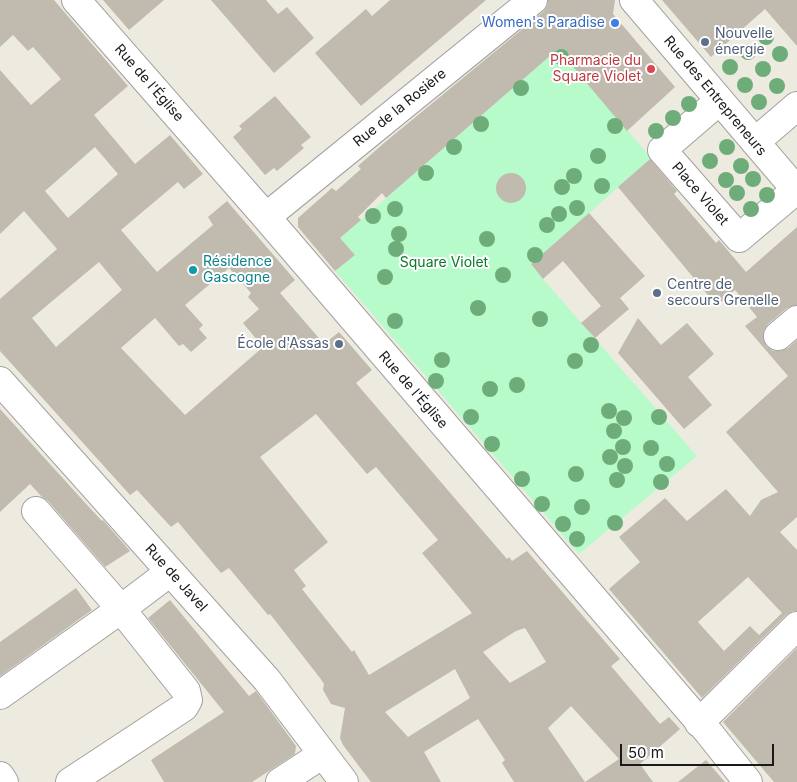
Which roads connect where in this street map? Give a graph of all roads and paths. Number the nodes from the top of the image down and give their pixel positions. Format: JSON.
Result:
{"nodes":[{"id":1,"x":76,"y":0,"type":"edge"},
{"id":2,"x":533,"y":0,"type":"edge"},
{"id":3,"x":634,"y":0,"type":"edge"},
{"id":4,"x":719,"y":101,"type":"junction"},
{"id":5,"x":797,"y":106,"type":"edge"},
{"id":6,"x":755,"y":142,"type":"junction"},
{"id":7,"x":796,"y":191,"type":"edge"},
{"id":8,"x":266,"y":217,"type":"junction"},
{"id":9,"x":0,"y":381,"type":"edge"},
{"id":10,"x":36,"y":511,"type":"dead end"},
{"id":11,"x":170,"y":572,"type":"junction"},
{"id":12,"x":121,"y":609,"type":"junction"},
{"id":13,"x":797,"y":626,"type":"edge"},
{"id":14,"x":0,"y":695,"type":"edge"},
{"id":15,"x":699,"y":722,"type":"junction"},
{"id":16,"x":323,"y":754,"type":"junction"},
{"id":17,"x":0,"y":776,"type":"edge"},
{"id":18,"x":4,"y":782,"type":"edge"},
{"id":19,"x":70,"y":782,"type":"edge"},
{"id":20,"x":280,"y":782,"type":"edge"},
{"id":21,"x":344,"y":782,"type":"edge"},
{"id":22,"x":748,"y":782,"type":"edge"}],
"edges":[{"from":1,"to":8,"type":"street","name":"Rue de l'Église"},
{"from":2,"to":8,"type":"street","name":"Rue de la Rosière"},
{"from":3,"to":4,"type":"street","name":"Rue des Entrepreneurs"},
{"from":4,"to":6,"type":"street","name":"Rue des Entrepreneurs"},
{"from":4,"to":7,"type":"street","name":"Place Violet"},
{"from":5,"to":6,"type":"street"},
{"from":6,"to":7,"type":"street","name":"Rue des Entrepreneurs"},
{"from":8,"to":15,"type":"street","name":"Rue de l'Église"},
{"from":9,"to":11,"type":"street","name":"Rue de Javel"},
{"from":10,"to":12,"type":"street"},
{"from":11,"to":12,"type":"street"},
{"from":11,"to":16,"type":"street","name":"Rue de Javel"},
{"from":12,"to":14,"type":"street"},
{"from":12,"to":19,"type":"street"},
{"from":13,"to":15,"type":"street"},
{"from":15,"to":22,"type":"street","name":"Rue de l'Église"},
{"from":16,"to":20,"type":"street"},
{"from":16,"to":21,"type":"street","name":"Rue de Javel"},
{"from":17,"to":18,"type":"street"}]}
